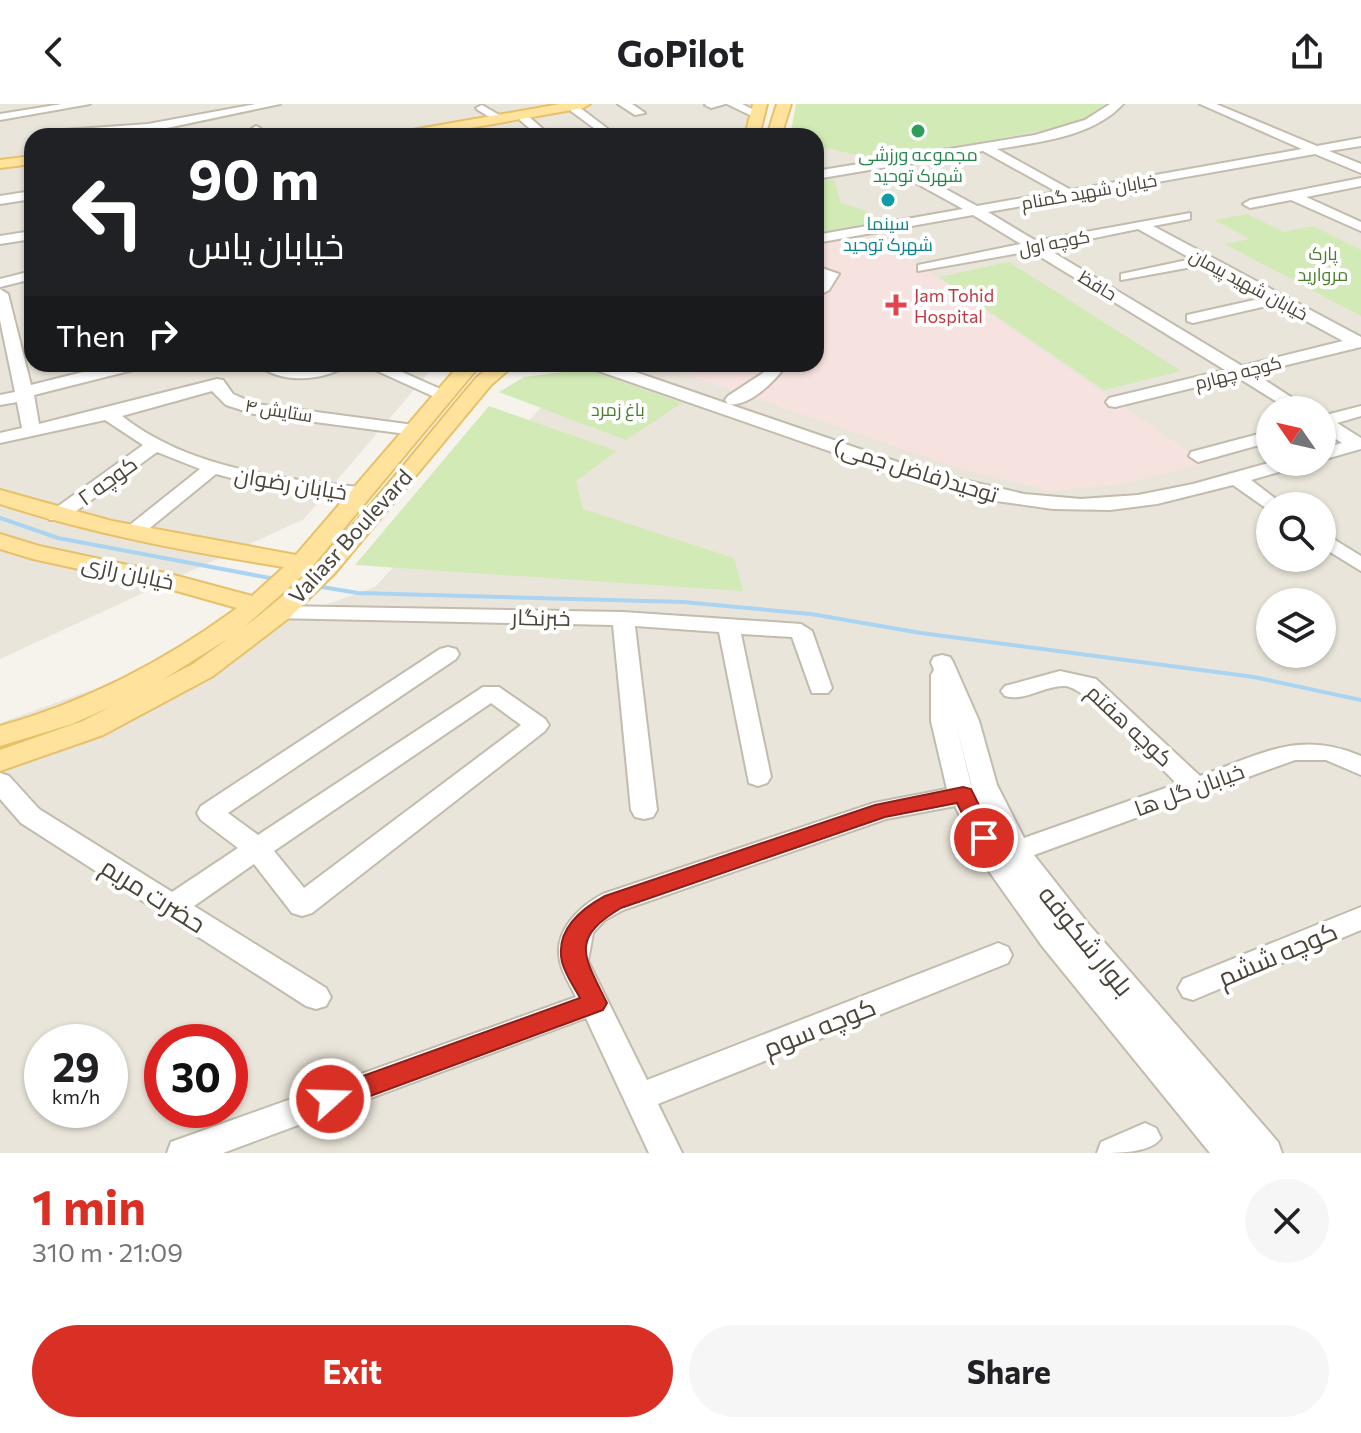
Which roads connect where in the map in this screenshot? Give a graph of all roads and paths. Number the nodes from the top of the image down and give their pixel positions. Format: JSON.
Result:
{"nodes":[{"id":1,"x":84,"y":104,"type":"edge"},
{"id":2,"x":274,"y":104,"type":"edge"},
{"id":3,"x":602,"y":104,"type":"edge"},
{"id":4,"x":624,"y":104,"type":"edge"},
{"id":5,"x":733,"y":104,"type":"edge"},
{"id":6,"x":784,"y":104,"type":"edge"},
{"id":7,"x":1117,"y":104,"type":"edge"},
{"id":8,"x":1206,"y":104,"type":"edge"},
{"id":9,"x":579,"y":106,"type":"edge"},
{"id":10,"x":482,"y":108,"type":"dead end"},
{"id":11,"x":759,"y":110,"type":"edge"},
{"id":12,"x":41,"y":111,"type":"junction"},
{"id":13,"x":639,"y":113,"type":"dead end"},
{"id":14,"x":0,"y":117,"type":"edge"},
{"id":15,"x":97,"y":118,"type":"dead end"},
{"id":16,"x":175,"y":118,"type":"junction"},
{"id":17,"x":524,"y":118,"type":"junction"},
{"id":18,"x":500,"y":119,"type":"junction"},
{"id":19,"x":47,"y":128,"type":"edge"},
{"id":20,"x":96,"y":128,"type":"edge"},
{"id":21,"x":118,"y":128,"type":"edge"},
{"id":22,"x":181,"y":128,"type":"edge"},
{"id":23,"x":448,"y":128,"type":"edge"},
{"id":24,"x":469,"y":128,"type":"edge"},
{"id":25,"x":536,"y":128,"type":"edge"},
{"id":26,"x":601,"y":128,"type":"edge"},
{"id":27,"x":776,"y":128,"type":"edge"},
{"id":28,"x":1361,"y":142,"type":"edge"},
{"id":29,"x":985,"y":147,"type":"junction"},
{"id":30,"x":1316,"y":150,"type":"junction"},
{"id":31,"x":24,"y":159,"type":"edge"},
{"id":32,"x":0,"y":162,"type":"edge"},
{"id":33,"x":891,"y":164,"type":"junction"},
{"id":34,"x":824,"y":168,"type":"edge"},
{"id":35,"x":1361,"y":169,"type":"edge"},
{"id":36,"x":841,"y":170,"type":"junction"},
{"id":37,"x":824,"y":173,"type":"edge"},
{"id":38,"x":1361,"y":182,"type":"edge"},
{"id":39,"x":1071,"y":195,"type":"junction"},
{"id":40,"x":24,"y":196,"type":"edge"},
{"id":41,"x":1294,"y":196,"type":"junction"},
{"id":42,"x":0,"y":200,"type":"edge"},
{"id":43,"x":1250,"y":204,"type":"dead end"},
{"id":44,"x":978,"y":212,"type":"junction"},
{"id":45,"x":1185,"y":216,"type":"dead end"},
{"id":46,"x":1140,"y":225,"type":"junction"},
{"id":47,"x":1361,"y":227,"type":"edge"},
{"id":48,"x":24,"y":236,"type":"edge"},
{"id":49,"x":824,"y":238,"type":"edge"},
{"id":50,"x":0,"y":240,"type":"edge"},
{"id":51,"x":1034,"y":246,"type":"junction"},
{"id":52,"x":1206,"y":260,"type":"junction"},
{"id":53,"x":923,"y":268,"type":"dead end"},
{"id":54,"x":824,"y":272,"type":"edge"},
{"id":55,"x":24,"y":277,"type":"edge"},
{"id":56,"x":1126,"y":277,"type":"dead end"},
{"id":57,"x":0,"y":283,"type":"edge"},
{"id":58,"x":824,"y":287,"type":"edge"},
{"id":59,"x":0,"y":294,"type":"edge"},
{"id":60,"x":1277,"y":299,"type":"junction"},
{"id":61,"x":1193,"y":318,"type":"dead end"},
{"id":62,"x":24,"y":335,"type":"edge"},
{"id":63,"x":13,"y":337,"type":"junction"},
{"id":64,"x":1359,"y":342,"type":"edge"},
{"id":65,"x":98,"y":372,"type":"edge"},
{"id":66,"x":285,"y":372,"type":"edge"},
{"id":67,"x":315,"y":372,"type":"edge"},
{"id":68,"x":389,"y":372,"type":"edge"},
{"id":69,"x":477,"y":372,"type":"edge"},
{"id":70,"x":479,"y":372,"type":"edge"},
{"id":71,"x":621,"y":372,"type":"edge"},
{"id":72,"x":651,"y":372,"type":"edge"},
{"id":73,"x":773,"y":372,"type":"edge"},
{"id":74,"x":1239,"y":372,"type":"junction"},
{"id":75,"x":26,"y":394,"type":"junction"},
{"id":76,"x":445,"y":395,"type":"junction"},
{"id":77,"x":1279,"y":396,"type":"edge"},
{"id":78,"x":0,"y":400,"type":"edge"},
{"id":79,"x":734,"y":400,"type":"junction"},
{"id":80,"x":1115,"y":402,"type":"dead end"},
{"id":81,"x":1361,"y":411,"type":"edge"},
{"id":82,"x":109,"y":414,"type":"junction"},
{"id":83,"x":1336,"y":418,"type":"edge"},
{"id":84,"x":780,"y":422,"type":"junction"},
{"id":85,"x":1336,"y":429,"type":"edge"},
{"id":86,"x":414,"y":430,"type":"junction"},
{"id":87,"x":32,"y":432,"type":"junction"},
{"id":88,"x":0,"y":438,"type":"edge"},
{"id":89,"x":1355,"y":438,"type":"edge"},
{"id":90,"x":1256,"y":440,"type":"edge"},
{"id":91,"x":156,"y":444,"type":"junction"},
{"id":92,"x":1336,"y":447,"type":"edge"},
{"id":93,"x":1198,"y":456,"type":"dead end"},
{"id":94,"x":1256,"y":459,"type":"edge"},
{"id":95,"x":211,"y":469,"type":"junction"},
{"id":96,"x":1256,"y":472,"type":"edge"},
{"id":97,"x":1235,"y":478,"type":"junction"},
{"id":98,"x":360,"y":493,"type":"junction"},
{"id":99,"x":1256,"y":493,"type":"edge"},
{"id":100,"x":0,"y":497,"type":"edge"},
{"id":101,"x":57,"y":516,"type":"junction"},
{"id":102,"x":133,"y":532,"type":"junction"},
{"id":103,"x":0,"y":541,"type":"edge"},
{"id":104,"x":207,"y":547,"type":"junction"},
{"id":105,"x":1336,"y":548,"type":"edge"},
{"id":106,"x":1361,"y":565,"type":"edge"},
{"id":107,"x":306,"y":569,"type":"junction"},
{"id":108,"x":170,"y":581,"type":"junction"},
{"id":109,"x":276,"y":602,"type":"junction"},
{"id":110,"x":623,"y":619,"type":"junction"},
{"id":111,"x":728,"y":624,"type":"junction"},
{"id":112,"x":448,"y":654,"type":"dead end"},
{"id":113,"x":820,"y":688,"type":"dead end"},
{"id":114,"x":1013,"y":691,"type":"dead end"},
{"id":115,"x":0,"y":736,"type":"edge"},
{"id":116,"x":0,"y":761,"type":"edge"},
{"id":117,"x":1361,"y":766,"type":"edge"},
{"id":118,"x":758,"y":777,"type":"dead end"},
{"id":119,"x":0,"y":782,"type":"edge"},
{"id":120,"x":1196,"y":787,"type":"junction"},
{"id":121,"x":963,"y":795,"type":"junction"},
{"id":122,"x":644,"y":810,"type":"dead end"},
{"id":123,"x":257,"y":849,"type":"junction"},
{"id":124,"x":1017,"y":851,"type":"junction"},
{"id":125,"x":172,"y":906,"type":"junction"},
{"id":126,"x":1361,"y":918,"type":"edge"},
{"id":127,"x":998,"y":955,"type":"dead end"},
{"id":128,"x":1193,"y":988,"type":"dead end"},
{"id":129,"x":316,"y":997,"type":"dead end"},
{"id":130,"x":594,"y":1003,"type":"junction"},
{"id":131,"x":639,"y":1097,"type":"junction"},
{"id":132,"x":1145,"y":1138,"type":"dead end"},
{"id":133,"x":183,"y":1153,"type":"edge"},
{"id":134,"x":666,"y":1153,"type":"edge"},
{"id":135,"x":1113,"y":1153,"type":"edge"},
{"id":136,"x":1230,"y":1153,"type":"edge"},
{"id":137,"x":1266,"y":1153,"type":"edge"}],
"edges":[{"from":1,"to":12,"type":"street"},
{"from":2,"to":16,"type":"street"},
{"from":3,"to":9,"type":"main road"},
{"from":4,"to":13,"type":"street"},
{"from":5,"to":11,"type":"street"},
{"from":6,"to":27,"type":"main road"},
{"from":7,"to":29,"type":"street"},
{"from":8,"to":30,"type":"street"},
{"from":9,"to":17,"type":"main road"},
{"from":9,"to":18,"type":"main road"},
{"from":9,"to":26,"type":"street"},
{"from":10,"to":18,"type":"street"},
{"from":12,"to":14,"type":"street"},
{"from":12,"to":19,"type":"street"},
{"from":15,"to":20,"type":"street"},
{"from":16,"to":21,"type":"street"},
{"from":16,"to":22,"type":"street"},
{"from":17,"to":24,"type":"main road"},
{"from":17,"to":25,"type":"street"},
{"from":18,"to":23,"type":"main road"},
{"from":28,"to":30,"type":"street","name":"خیابان شهید گمنام"},
{"from":29,"to":33,"type":"street"},
{"from":29,"to":39,"type":"street"},
{"from":30,"to":35,"type":"street"},
{"from":30,"to":39,"type":"street","name":"خیابان شهید گمنام"},
{"from":31,"to":32,"type":"main road"},
{"from":33,"to":36,"type":"street"},
{"from":33,"to":44,"type":"street","name":"حافظ"},
{"from":34,"to":36,"type":"street"},
{"from":36,"to":37,"type":"street"},
{"from":38,"to":41,"type":"street"},
{"from":39,"to":44,"type":"street","name":"خیابان شهید گمنام"},
{"from":40,"to":42,"type":"street"},
{"from":41,"to":43,"type":"street"},
{"from":41,"to":47,"type":"street"},
{"from":44,"to":49,"type":"street","name":"خیابان شهید گمنام"},
{"from":44,"to":51,"type":"street","name":"حافظ"},
{"from":45,"to":46,"type":"street","name":"کوچه اول"},
{"from":46,"to":51,"type":"street","name":"کوچه اول"},
{"from":46,"to":52,"type":"street","name":"خیابان شهید پیمان"},
{"from":48,"to":50,"type":"street"},
{"from":51,"to":53,"type":"street","name":"کوچه اول"},
{"from":51,"to":74,"type":"street","name":"حافظ"},
{"from":52,"to":56,"type":"street"},
{"from":52,"to":60,"type":"street","name":"خیابان شهید پیمان"},
{"from":54,"to":58,"type":"street"},
{"from":55,"to":57,"type":"street"},
{"from":59,"to":63,"type":"street"},
{"from":60,"to":61,"type":"street"},
{"from":60,"to":64,"type":"street","name":"خیابان شهید پیمان"},
{"from":62,"to":63,"type":"street"},
{"from":63,"to":75,"type":"street"},
{"from":64,"to":74,"type":"street","name":"کوچه چهارم"},
{"from":65,"to":75,"type":"street"},
{"from":66,"to":67,"type":"street"},
{"from":68,"to":76,"type":"street"},
{"from":69,"to":76,"type":"main road","name":"Valiasr Boulevard"},
{"from":70,"to":107,"type":"main road","name":"Valiasr Boulevard"},
{"from":71,"to":84,"type":"street","name":"توحید(فاضل جمی)"},
{"from":72,"to":79,"type":"street","name":"توحید(فاضل جمی)"},
{"from":73,"to":79,"type":"street"},
{"from":74,"to":77,"type":"street","name":"حافظ"},
{"from":74,"to":80,"type":"street","name":"کوچه چهارم"},
{"from":75,"to":78,"type":"street"},
{"from":75,"to":87,"type":"street"},
{"from":76,"to":86,"type":"main road","name":"Valiasr Boulevard"},
{"from":79,"to":84,"type":"street","name":"توحید(فاضل جمی)"},
{"from":81,"to":83,"type":"street"},
{"from":82,"to":86,"type":"street","name":"ستایش ۴"},
{"from":82,"to":87,"type":"street"},
{"from":82,"to":91,"type":"street","name":"خیابان رضوان"},
{"from":84,"to":94,"type":"street","name":"توحید(فاضل جمی)"},
{"from":84,"to":97,"type":"street","name":"توحید(فاضل جمی)"},
{"from":85,"to":89,"type":"street"},
{"from":86,"to":98,"type":"main road","name":"Valiasr Boulevard"},
{"from":87,"to":88,"type":"street"},
{"from":89,"to":92,"type":"street"},
{"from":90,"to":93,"type":"street"},
{"from":91,"to":95,"type":"street","name":"خیابان رضوان"},
{"from":91,"to":101,"type":"street","name":"کوچه ۲"},
{"from":95,"to":98,"type":"street","name":"خیابان رضوان"},
{"from":95,"to":102,"type":"street"},
{"from":96,"to":97,"type":"street","name":"توحید(فاضل جمی)"},
{"from":97,"to":99,"type":"street"},
{"from":98,"to":107,"type":"main road","name":"Valiasr Boulevard"},
{"from":100,"to":101,"type":"main road"},
{"from":101,"to":102,"type":"main road"},
{"from":102,"to":104,"type":"main road"},
{"from":103,"to":108,"type":"main road","name":"خیابان رازی"},
{"from":104,"to":107,"type":"main road"},
{"from":104,"to":108,"type":"main road"},
{"from":105,"to":106,"type":"street"},
{"from":107,"to":109,"type":"main road","name":"Valiasr Boulevard"},
{"from":108,"to":109,"type":"main road","name":"خیابان رازی"},
{"from":109,"to":110,"type":"street","name":"خبرنگار"},
{"from":109,"to":115,"type":"main road","name":"Valiasr Boulevard"},
{"from":109,"to":116,"type":"main road","name":"Valiasr Boulevard"},
{"from":110,"to":111,"type":"street","name":"خبرنگار"},
{"from":110,"to":122,"type":"street"},
{"from":111,"to":113,"type":"street","name":"خبرنگار"},
{"from":111,"to":118,"type":"street"},
{"from":112,"to":123,"type":"street"},
{"from":114,"to":120,"type":"street","name":"کوچه هفتم"},
{"from":117,"to":120,"type":"street","name":"خیابان گل ها"},
{"from":119,"to":125,"type":"street","name":"حضرت مریم"},
{"from":120,"to":124,"type":"street","name":"خیابان گل ها"},
{"from":121,"to":124,"type":"street","name":"بلوار شکوفه"},
{"from":121,"to":130,"type":"street"},
{"from":121,"to":136,"type":"street","name":"بلوار شکوفه"},
{"from":123,"to":123,"type":"street"},
{"from":123,"to":125,"type":"street"},
{"from":124,"to":137,"type":"street","name":"بلوار شکوفه"},
{"from":125,"to":129,"type":"street","name":"حضرت مریم"},
{"from":126,"to":128,"type":"street","name":"کوچه ششم"},
{"from":127,"to":131,"type":"street","name":"کوچه سوم"},
{"from":130,"to":131,"type":"street"},
{"from":130,"to":133,"type":"street"},
{"from":131,"to":134,"type":"street"},
{"from":132,"to":135,"type":"street"}]}
